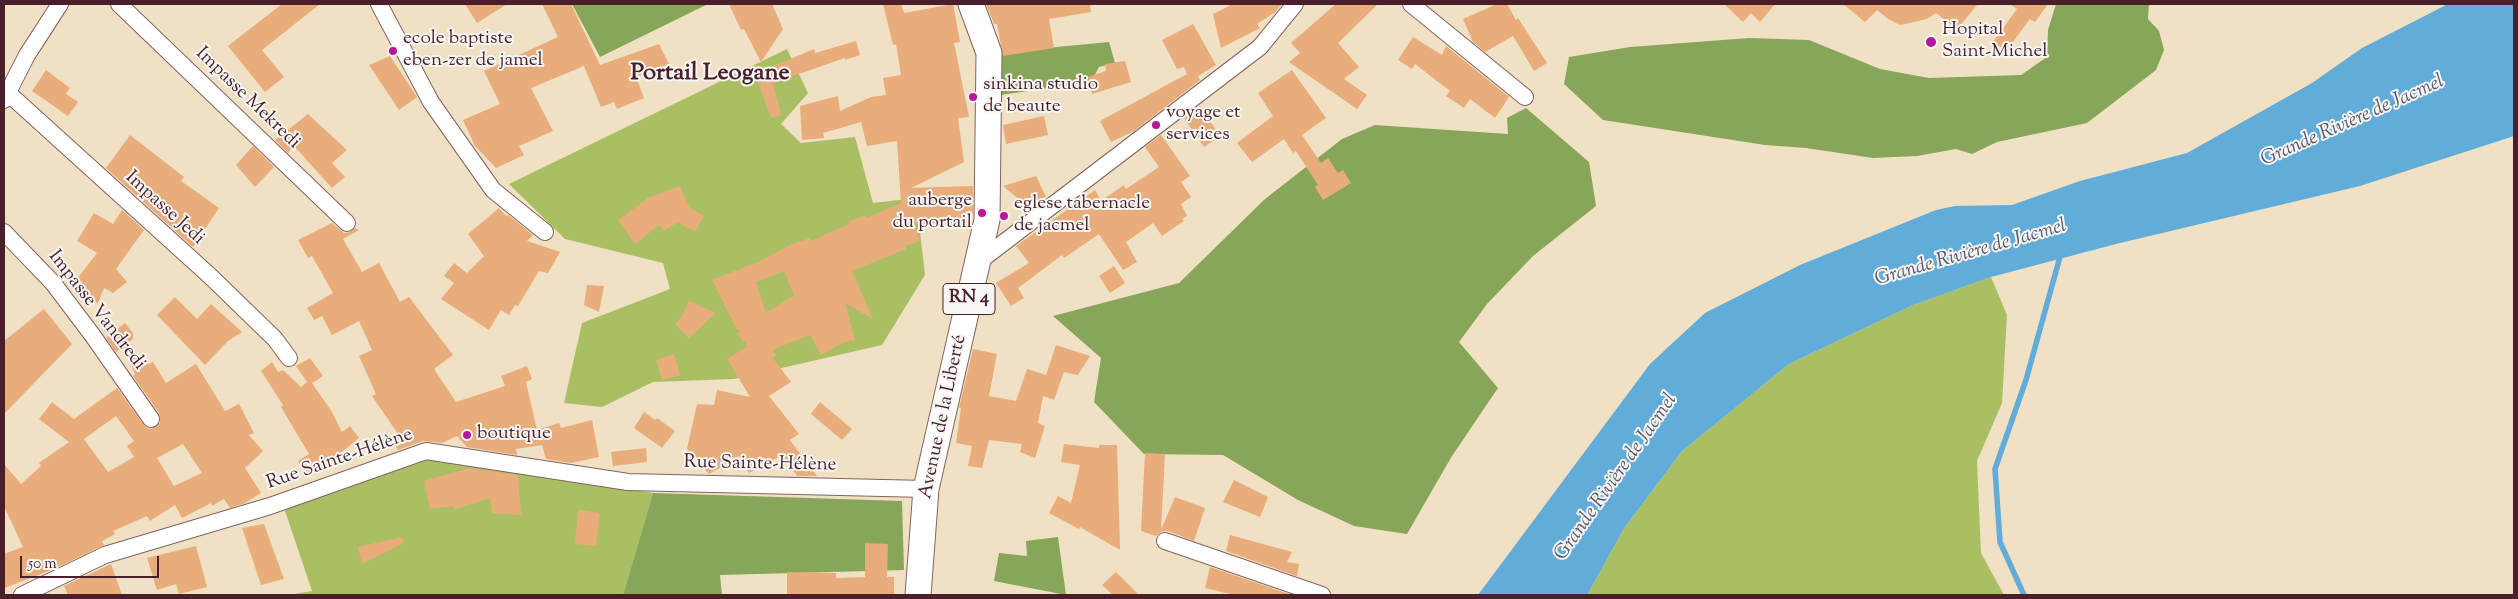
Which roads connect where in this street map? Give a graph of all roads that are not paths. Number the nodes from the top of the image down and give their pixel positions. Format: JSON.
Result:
{"nodes":[{"id":1,"x":60,"y":4,"type":"edge"},
{"id":2,"x":119,"y":4,"type":"edge"},
{"id":3,"x":379,"y":4,"type":"edge"},
{"id":4,"x":971,"y":4,"type":"edge"},
{"id":5,"x":1295,"y":4,"type":"edge"},
{"id":6,"x":1411,"y":4,"type":"edge"},
{"id":7,"x":1525,"y":96,"type":"dead end"},
{"id":8,"x":6,"y":97,"type":"edge"},
{"id":9,"x":347,"y":223,"type":"dead end"},
{"id":10,"x":4,"y":232,"type":"edge"},
{"id":11,"x":545,"y":232,"type":"dead end"},
{"id":12,"x":977,"y":263,"type":"junction"},
{"id":13,"x":289,"y":358,"type":"dead end"},
{"id":14,"x":151,"y":418,"type":"dead end"},
{"id":15,"x":926,"y":489,"type":"junction"},
{"id":16,"x":1165,"y":541,"type":"dead end"},
{"id":17,"x":22,"y":595,"type":"edge"},
{"id":18,"x":918,"y":595,"type":"edge"},
{"id":19,"x":1322,"y":595,"type":"edge"}],
"edges":[{"from":1,"to":8,"type":"street"},
{"from":2,"to":9,"type":"street","name":"Impasse Mekredi"},
{"from":3,"to":11,"type":"street"},
{"from":4,"to":12,"type":"main road","name":"Avenue de la Liberté","number":"RN 4"},
{"from":5,"to":12,"type":"street"},
{"from":6,"to":7,"type":"street"},
{"from":8,"to":13,"type":"street","name":"Impasse Jedi"},
{"from":10,"to":14,"type":"street","name":"Impasse Vandredi"},
{"from":12,"to":15,"type":"main road","name":"Avenue de la Liberté","number":"RN 4"},
{"from":15,"to":17,"type":"street","name":"Rue Sainte-Hélène"},
{"from":15,"to":18,"type":"main road","name":"Avenue de la Liberté","number":"RN 4"},
{"from":16,"to":19,"type":"street"}]}
